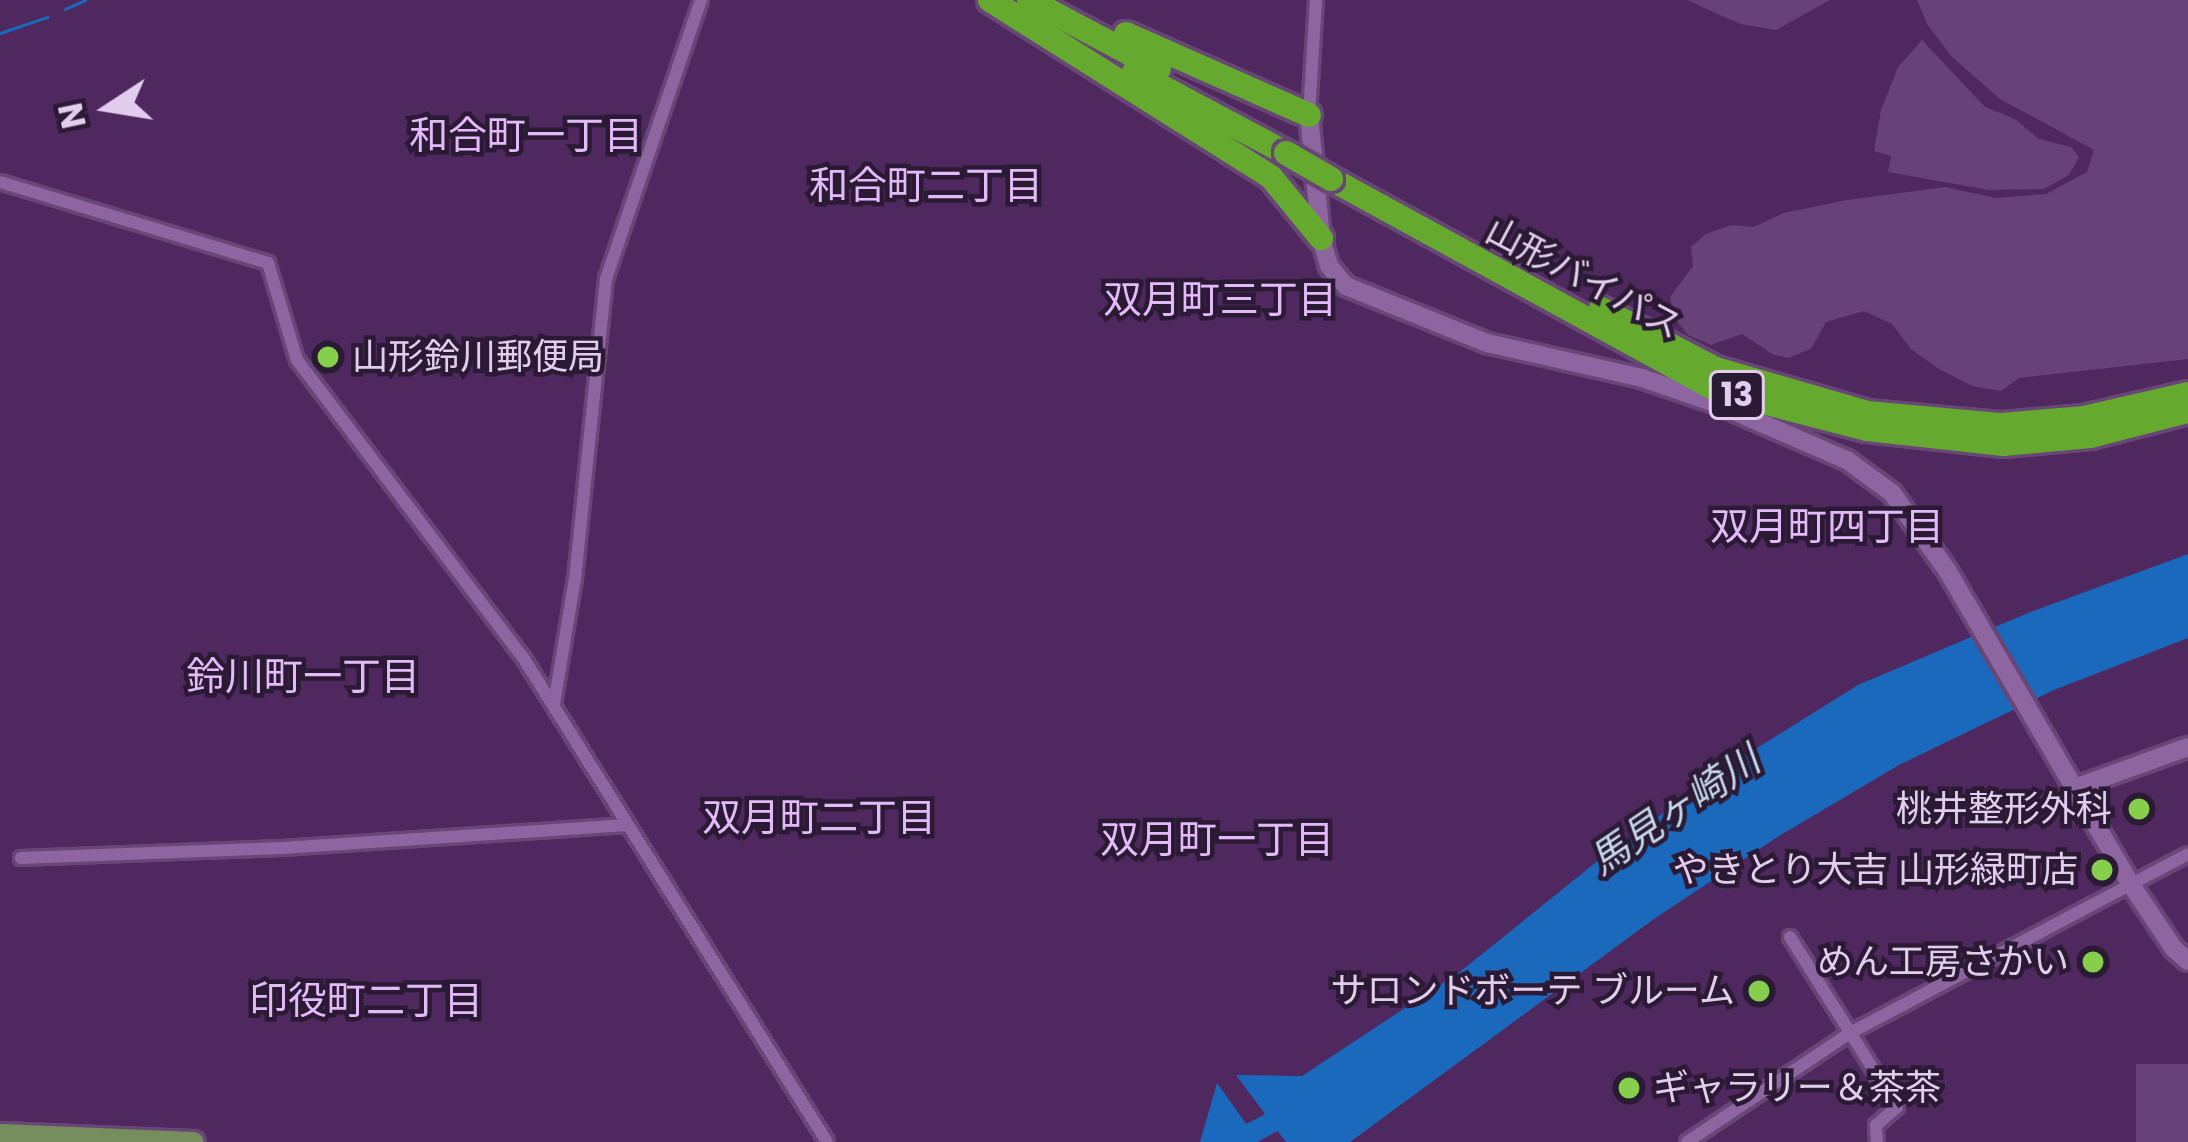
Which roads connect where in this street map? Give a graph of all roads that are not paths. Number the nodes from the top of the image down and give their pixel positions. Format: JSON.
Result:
{"nodes":[{"id":1,"x":701,"y":0,"type":"edge"},
{"id":2,"x":992,"y":0,"type":"edge"},
{"id":3,"x":1029,"y":0,"type":"edge"},
{"id":4,"x":1046,"y":0,"type":"edge"},
{"id":5,"x":1316,"y":0,"type":"edge"},
{"id":6,"x":1309,"y":115,"type":"junction"},
{"id":7,"x":1287,"y":144,"type":"junction"},
{"id":8,"x":1331,"y":170,"type":"junction"},
{"id":9,"x":0,"y":182,"type":"edge"},
{"id":10,"x":1321,"y":238,"type":"junction"},
{"id":11,"x":2188,"y":394,"type":"edge"},
{"id":12,"x":2188,"y":412,"type":"edge"},
{"id":13,"x":554,"y":705,"type":"junction"},
{"id":14,"x":2188,"y":747,"type":"edge"},
{"id":15,"x":2072,"y":789,"type":"junction"},
{"id":16,"x":627,"y":825,"type":"junction"},
{"id":17,"x":2188,"y":854,"type":"edge"},
{"id":18,"x":21,"y":858,"type":"dead end"},
{"id":19,"x":2130,"y":883,"type":"junction"},
{"id":20,"x":1790,"y":938,"type":"dead end"},
{"id":21,"x":2188,"y":962,"type":"edge"},
{"id":22,"x":1850,"y":1033,"type":"junction"},
{"id":23,"x":0,"y":1134,"type":"edge"},
{"id":24,"x":194,"y":1142,"type":"edge"},
{"id":25,"x":827,"y":1142,"type":"edge"},
{"id":26,"x":1687,"y":1142,"type":"edge"},
{"id":27,"x":1877,"y":1142,"type":"edge"}],
"edges":[{"from":1,"to":13,"type":"street"},
{"from":2,"to":7,"type":"highway","name":"山形バイパス","number":"13"},
{"from":2,"to":10,"type":"highway"},
{"from":3,"to":7,"type":"highway","name":"山形バイパス","number":"13"},
{"from":4,"to":6,"type":"highway"},
{"from":5,"to":6,"type":"street"},
{"from":6,"to":10,"type":"street"},
{"from":7,"to":8,"type":"highway","name":"山形バイパス","number":"13"},
{"from":8,"to":11,"type":"highway","name":"山形バイパス","number":"13"},
{"from":8,"to":12,"type":"highway","name":"山形バイパス","number":"13"},
{"from":9,"to":13,"type":"street"},
{"from":10,"to":15,"type":"street"},
{"from":13,"to":16,"type":"street"},
{"from":14,"to":15,"type":"street"},
{"from":15,"to":19,"type":"street"},
{"from":16,"to":18,"type":"street"},
{"from":16,"to":25,"type":"street"},
{"from":17,"to":19,"type":"street"},
{"from":19,"to":21,"type":"street"},
{"from":19,"to":22,"type":"street"},
{"from":20,"to":22,"type":"street"},
{"from":22,"to":26,"type":"street"},
{"from":22,"to":27,"type":"street"},
{"from":23,"to":24,"type":"main road"}]}
